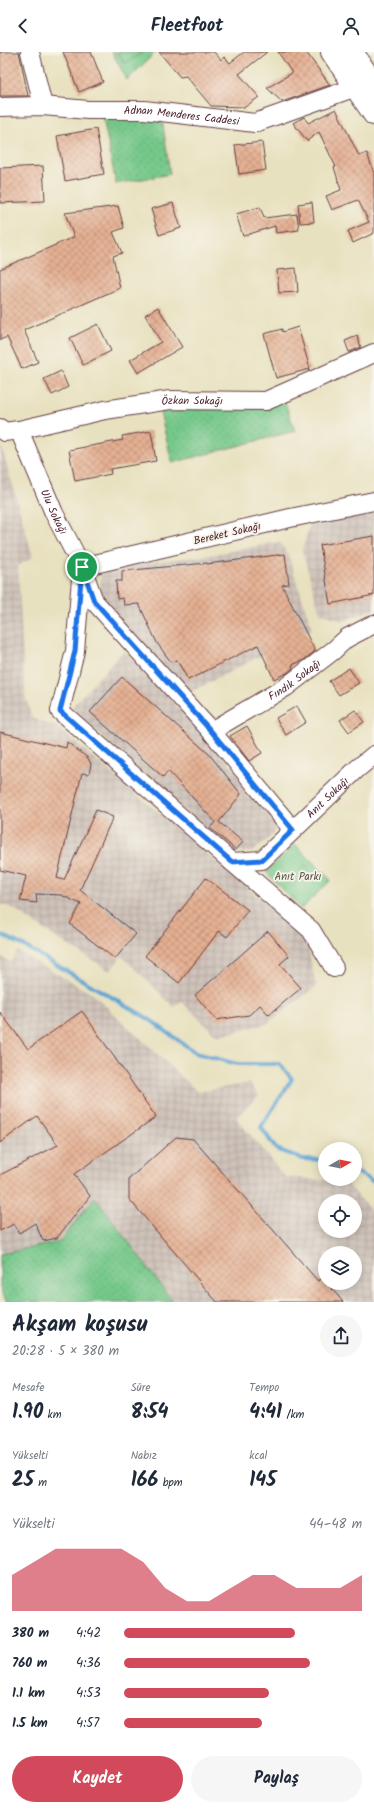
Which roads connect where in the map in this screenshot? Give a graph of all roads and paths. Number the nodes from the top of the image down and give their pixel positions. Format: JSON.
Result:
{"nodes":[{"id":1,"x":30,"y":52,"type":"edge"},
{"id":2,"x":332,"y":52,"type":"edge"},
{"id":3,"x":352,"y":52,"type":"edge"},
{"id":4,"x":365,"y":86,"type":"edge"},
{"id":5,"x":43,"y":106,"type":"junction"},
{"id":6,"x":0,"y":107,"type":"edge"},
{"id":7,"x":374,"y":114,"type":"edge"},
{"id":8,"x":374,"y":353,"type":"edge"},
{"id":9,"x":8,"y":430,"type":"edge"},
{"id":10,"x":374,"y":501,"type":"edge"},
{"id":11,"x":82,"y":567,"type":"junction"},
{"id":12,"x":374,"y":624,"type":"edge"},
{"id":13,"x":211,"y":731,"type":"junction"},
{"id":14,"x":374,"y":755,"type":"edge"},
{"id":15,"x":293,"y":830,"type":"junction"},
{"id":16,"x":232,"y":862,"type":"junction"},
{"id":17,"x":334,"y":968,"type":"dead end"}],
"edges":[{"from":1,"to":5,"type":"street"},
{"from":2,"to":4,"type":"main road"},
{"from":3,"to":4,"type":"main road"},
{"from":4,"to":5,"type":"street","name":"Adnan Menderes Caddesi"},
{"from":4,"to":7,"type":"main road"},
{"from":5,"to":6,"type":"street","name":"Adnan Menderes Caddesi"},
{"from":8,"to":9,"type":"street","name":"Özkan Sokağı"},
{"from":9,"to":11,"type":"street","name":"Ulu Sokağı"},
{"from":10,"to":11,"type":"street","name":"Bereket Sokağı"},
{"from":11,"to":13,"type":"street","name":"Ulu Sokağı"},
{"from":11,"to":16,"type":"street"},
{"from":12,"to":13,"type":"street","name":"Fındık Sokağı"},
{"from":13,"to":15,"type":"street","name":"Ulu Sokağı"},
{"from":14,"to":15,"type":"street","name":"Anıt Sokağı"},
{"from":15,"to":16,"type":"street","name":"Anıt Sokağı"},
{"from":16,"to":17,"type":"street"}]}
